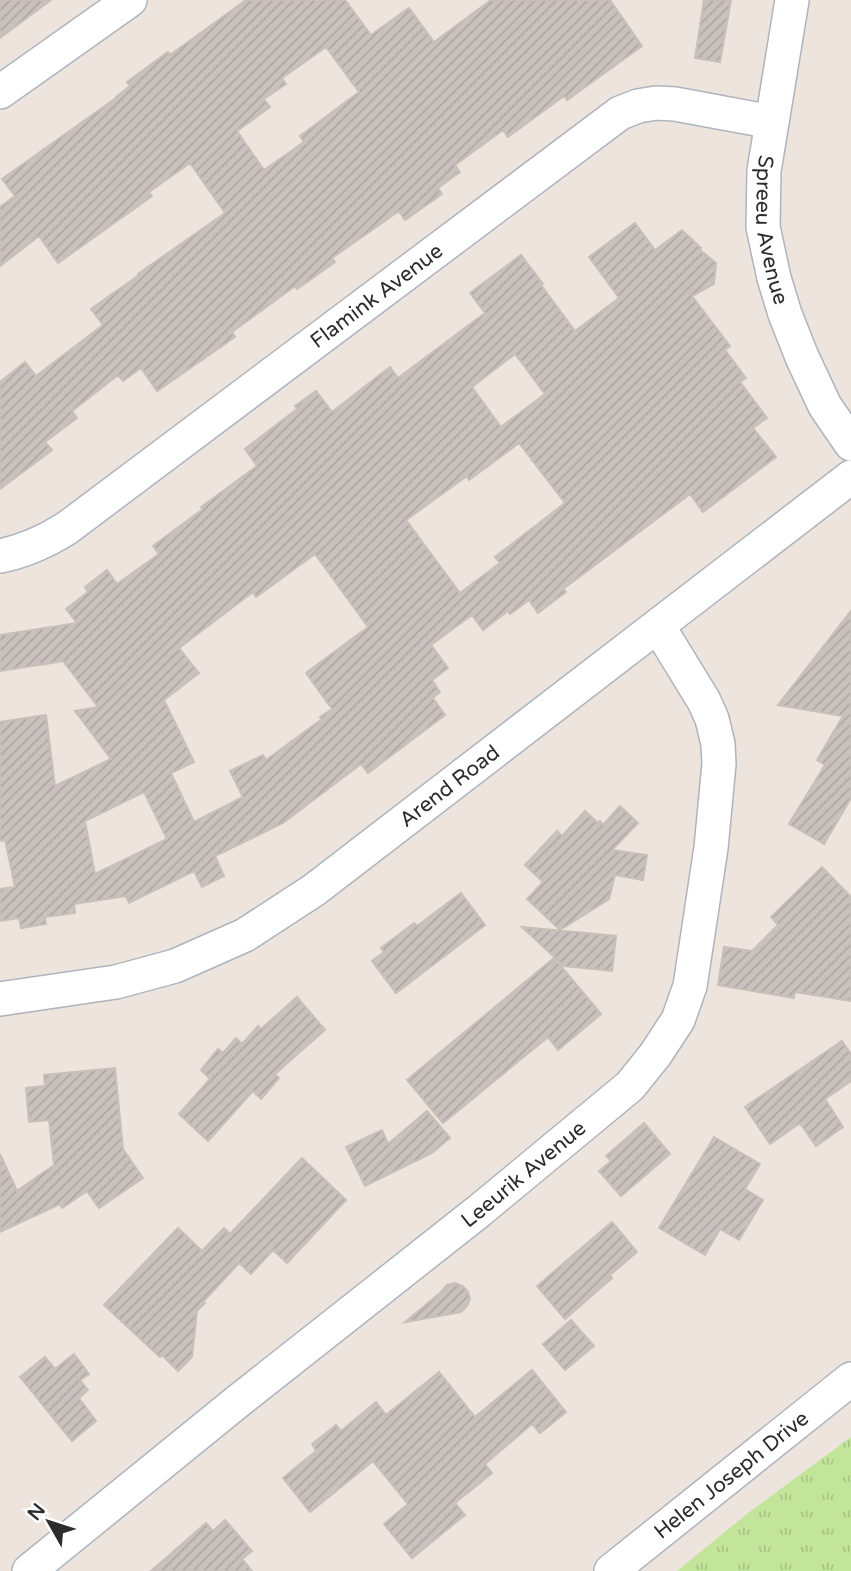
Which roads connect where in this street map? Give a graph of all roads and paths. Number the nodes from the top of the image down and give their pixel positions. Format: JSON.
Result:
{"nodes":[{"id":1,"x":130,"y":0,"type":"edge"},
{"id":2,"x":792,"y":0,"type":"edge"},
{"id":3,"x":0,"y":92,"type":"edge"},
{"id":4,"x":772,"y":122,"type":"junction"},
{"id":5,"x":851,"y":444,"type":"edge"},
{"id":6,"x":851,"y":477,"type":"edge"},
{"id":7,"x":0,"y":556,"type":"edge"},
{"id":8,"x":658,"y":626,"type":"junction"},
{"id":9,"x":0,"y":999,"type":"edge"},
{"id":10,"x":851,"y":1379,"type":"edge"},
{"id":11,"x":29,"y":1571,"type":"edge"},
{"id":12,"x":611,"y":1571,"type":"edge"}],
"edges":[{"from":1,"to":3,"type":"street"},
{"from":2,"to":4,"type":"street","name":"Spreeu Avenue"},
{"from":4,"to":5,"type":"street","name":"Spreeu Avenue"},
{"from":4,"to":7,"type":"street","name":"Flamink Avenue"},
{"from":6,"to":8,"type":"street","name":"Arend Road"},
{"from":8,"to":9,"type":"street","name":"Arend Road"},
{"from":8,"to":11,"type":"street","name":"Leeurik Avenue"},
{"from":10,"to":12,"type":"street","name":"Helen Joseph Drive"}]}
